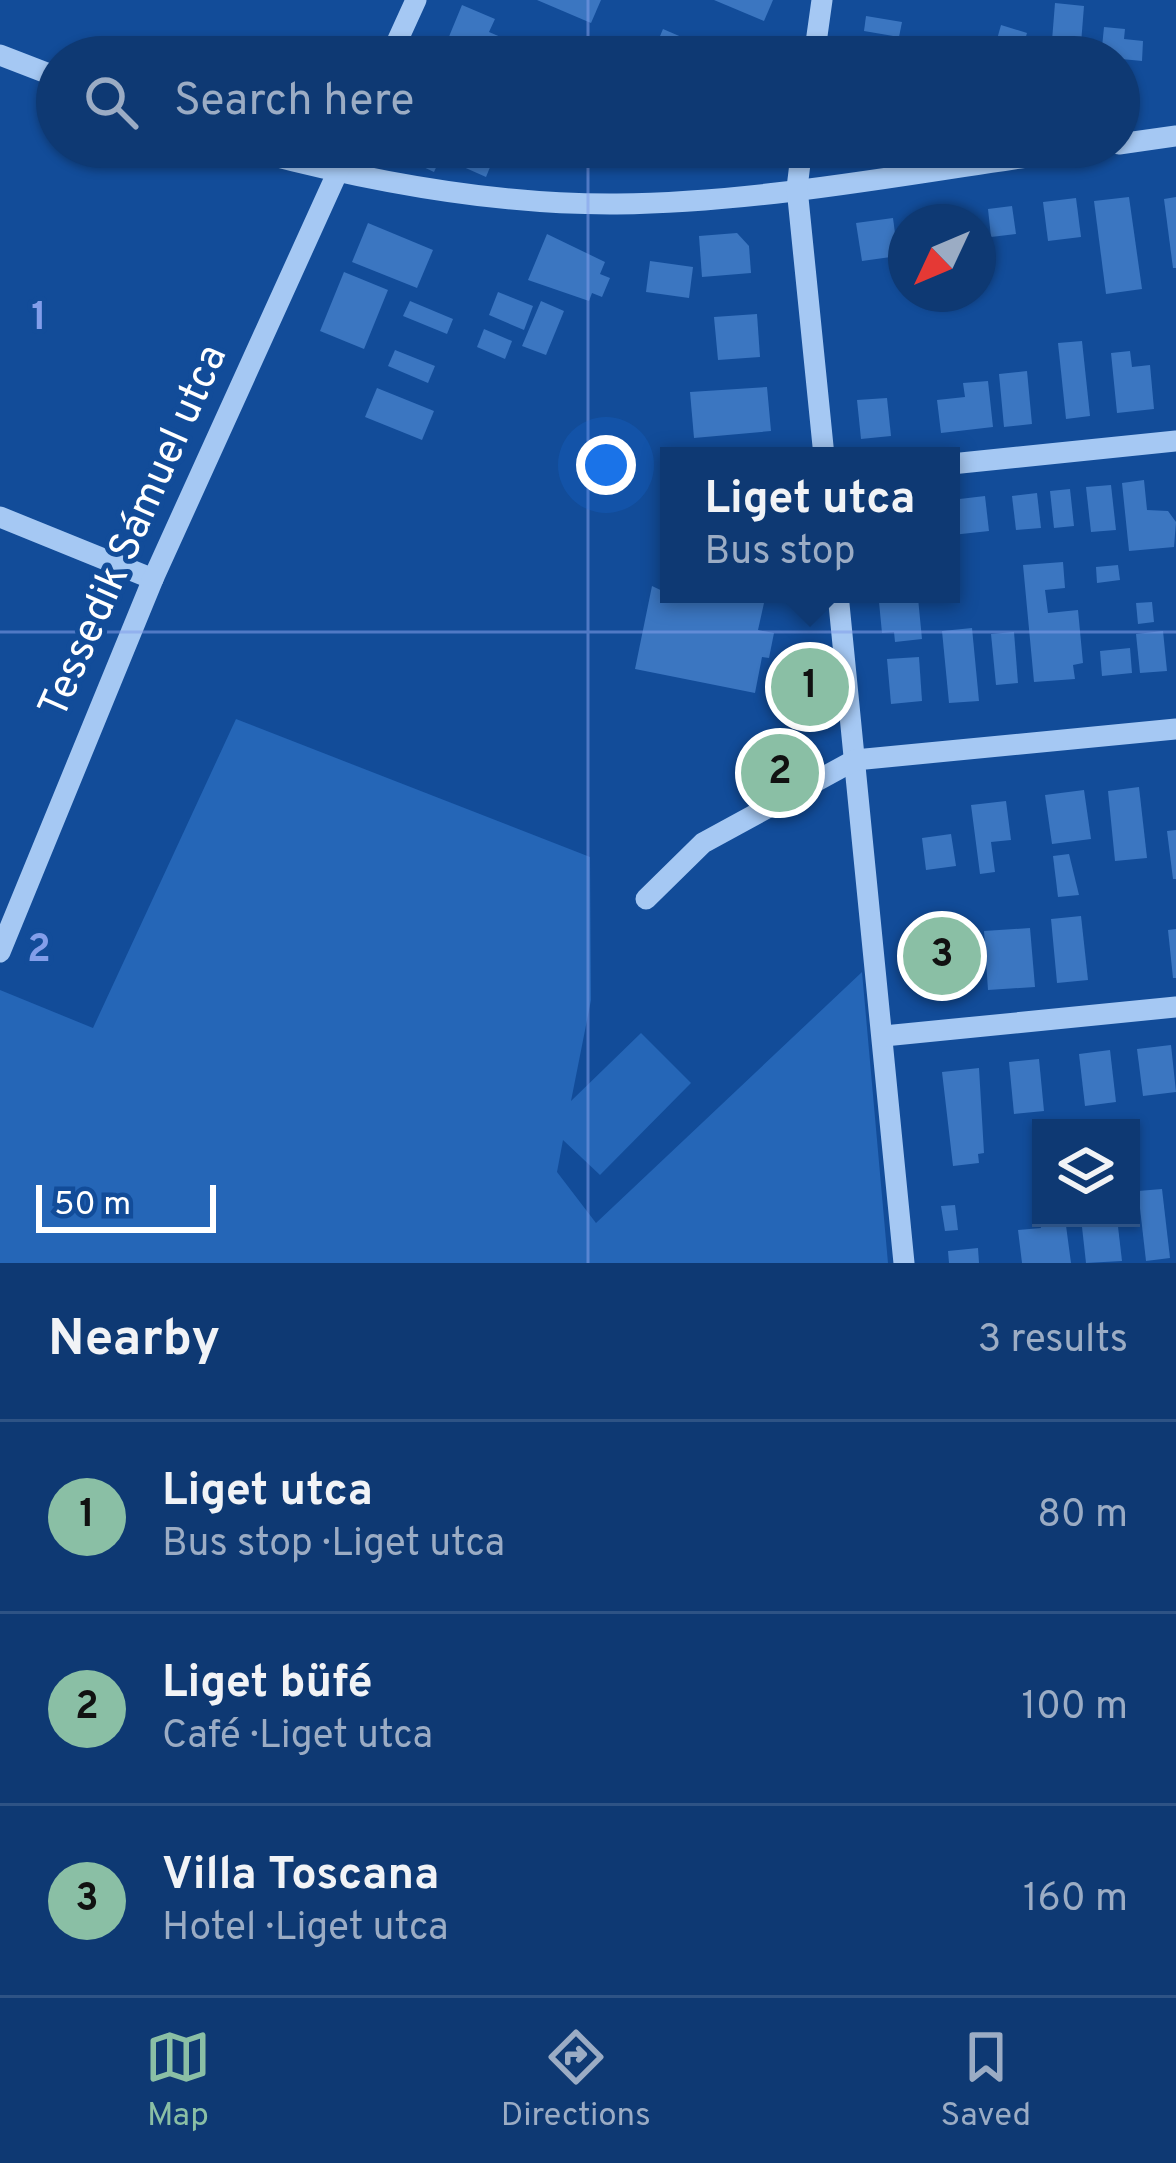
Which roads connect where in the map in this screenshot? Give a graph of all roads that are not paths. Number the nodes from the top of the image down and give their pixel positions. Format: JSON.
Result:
{"nodes":[{"id":1,"x":416,"y":0,"type":"edge"},
{"id":2,"x":822,"y":0,"type":"edge"},
{"id":3,"x":400,"y":36,"type":"edge"},
{"id":4,"x":817,"y":36,"type":"edge"},
{"id":5,"x":0,"y":55,"type":"edge"},
{"id":6,"x":36,"y":69,"type":"edge"},
{"id":7,"x":1176,"y":136,"type":"edge"},
{"id":8,"x":1140,"y":141,"type":"edge"},
{"id":9,"x":315,"y":168,"type":"edge"},
{"id":10,"x":340,"y":168,"type":"edge"},
{"id":11,"x":799,"y":168,"type":"edge"},
{"id":12,"x":943,"y":168,"type":"edge"},
{"id":13,"x":337,"y":174,"type":"junction"},
{"id":14,"x":797,"y":188,"type":"junction"},
{"id":15,"x":1176,"y":441,"type":"edge"},
{"id":16,"x":823,"y":447,"type":"edge"},
{"id":17,"x":960,"y":463,"type":"edge"},
{"id":18,"x":0,"y":518,"type":"edge"},
{"id":19,"x":154,"y":579,"type":"junction"},
{"id":20,"x":839,"y":603,"type":"edge"},
{"id":21,"x":1176,"y":729,"type":"edge"},
{"id":22,"x":855,"y":760,"type":"junction"},
{"id":23,"x":646,"y":899,"type":"dead end"},
{"id":24,"x":0,"y":952,"type":"edge"},
{"id":25,"x":1176,"y":1006,"type":"edge"},
{"id":26,"x":884,"y":1036,"type":"junction"},
{"id":27,"x":904,"y":1263,"type":"edge"}],
"edges":[{"from":1,"to":3,"type":"street"},
{"from":2,"to":4,"type":"street"},
{"from":5,"to":6,"type":"street"},
{"from":7,"to":8,"type":"street"},
{"from":9,"to":13,"type":"street"},
{"from":10,"to":13,"type":"street","name":"Tessedik Sámuel utca"},
{"from":11,"to":14,"type":"street"},
{"from":12,"to":14,"type":"street"},
{"from":13,"to":14,"type":"street"},
{"from":13,"to":19,"type":"street","name":"Tessedik Sámuel utca"},
{"from":14,"to":16,"type":"street"},
{"from":15,"to":17,"type":"street"},
{"from":18,"to":19,"type":"street"},
{"from":19,"to":24,"type":"street","name":"Tessedik Sámuel utca"},
{"from":20,"to":22,"type":"street"},
{"from":21,"to":22,"type":"street"},
{"from":22,"to":23,"type":"street"},
{"from":22,"to":26,"type":"street"},
{"from":25,"to":26,"type":"street"},
{"from":26,"to":27,"type":"street"}]}
